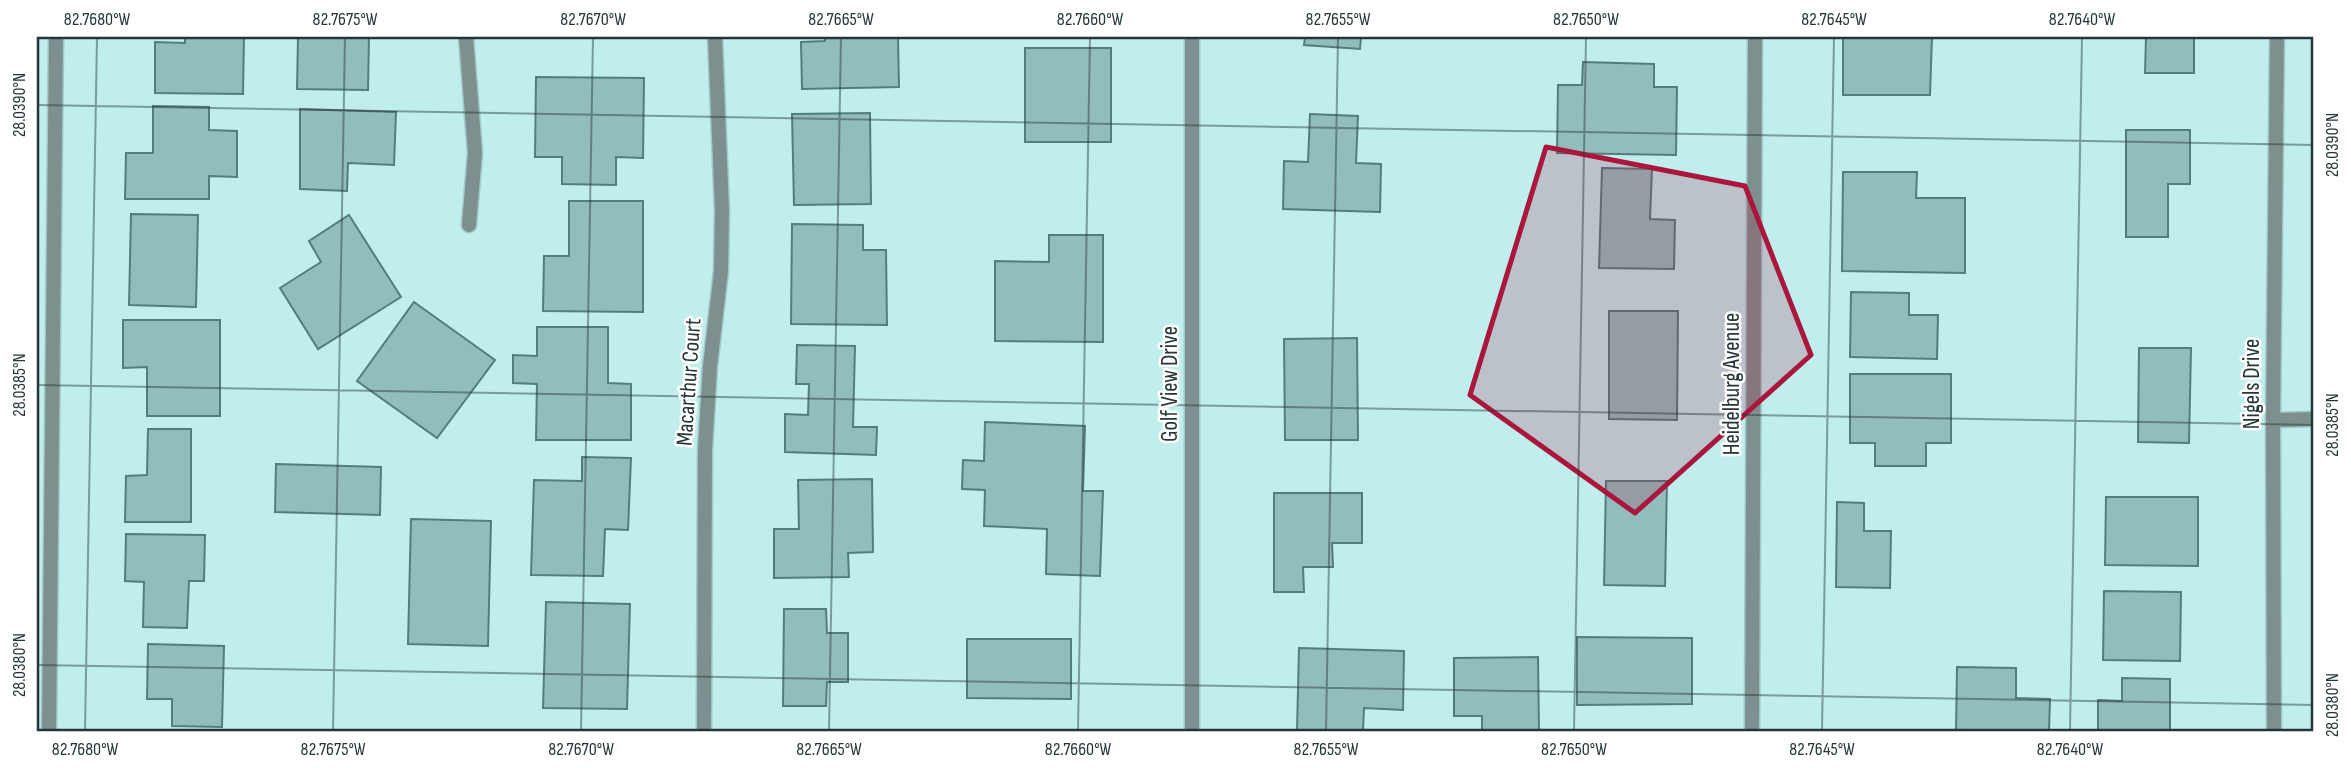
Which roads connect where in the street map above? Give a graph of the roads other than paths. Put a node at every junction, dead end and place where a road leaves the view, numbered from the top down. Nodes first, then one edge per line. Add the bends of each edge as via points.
1 (56, 37) edge
2 (466, 37) edge
3 (715, 37) edge
4 (1192, 37) edge
5 (1755, 37) edge
6 (2277, 37) edge
7 (469, 225) dead end
8 (37, 402) edge
9 (52, 403) junction
10 (2314, 419) edge
11 (2273, 420) junction
12 (49, 731) edge
13 (704, 731) edge
14 (1192, 731) edge
15 (1752, 731) edge
16 (2274, 731) edge

1 - 9 street
2 - 7 street via 475,153
3 - 13 street, Macarthur Court via 722,211 705,449
4 - 14 street, Golf View Drive
5 - 15 street, Heidelburg Avenue
6 - 11 street, Nigels Drive
8 - 9 street
9 - 12 street
10 - 11 street
11 - 16 street, Nigels Drive

